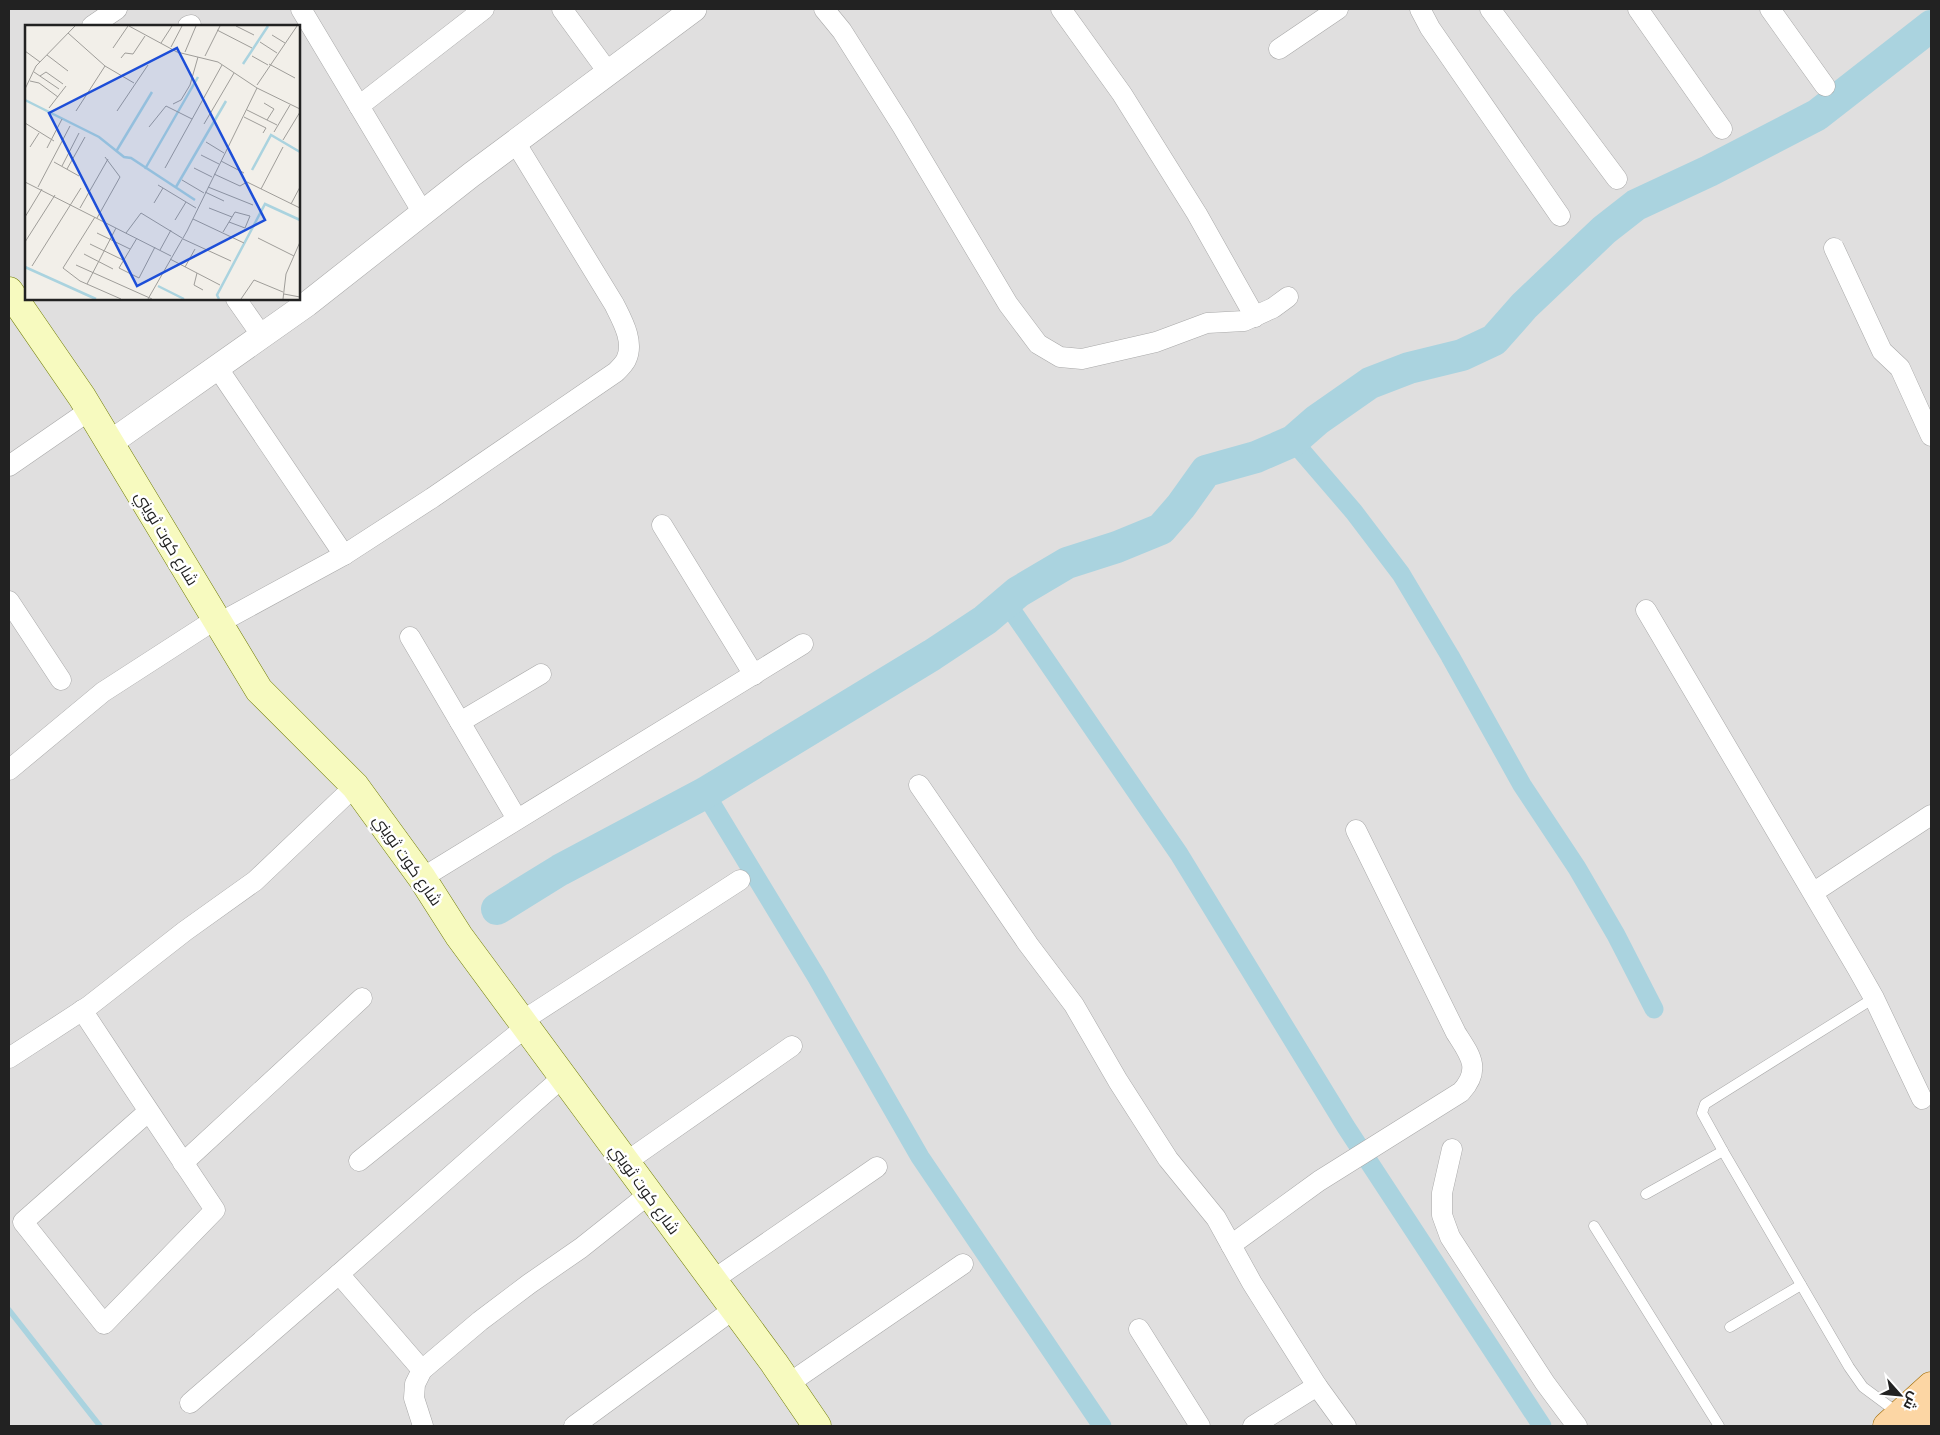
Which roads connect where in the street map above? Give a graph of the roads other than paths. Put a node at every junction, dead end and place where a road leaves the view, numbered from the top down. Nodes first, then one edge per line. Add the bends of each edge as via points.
1 (117, 9) edge
2 (301, 9) edge
3 (484, 9) edge
4 (562, 9) edge
5 (694, 9) edge
6 (824, 9) edge
7 (1061, 9) edge
8 (1338, 9) edge
9 (1420, 9) edge
10 (1490, 9) edge
11 (1638, 9) edge
12 (1770, 9) edge
13 (93, 25) edge
14 (1279, 49) dead end
15 (608, 72) junction
16 (1825, 86) dead end
17 (359, 106) junction
18 (1722, 129) dead end
19 (515, 142) junction
20 (1617, 179) dead end
21 (423, 213) junction
22 (1560, 216) dead end
23 (1834, 248) dead end
24 (9, 291) edge
25 (1288, 297) dead end
26 (237, 300) edge
27 (1255, 317) junction
28 (262, 336) junction
29 (217, 367) junction
30 (90, 410) junction
31 (1931, 436) edge
32 (110, 443) junction
33 (9, 466) edge
34 (662, 525) dead end
35 (344, 555) junction
36 (9, 601) edge
37 (1646, 610) dead end
38 (217, 621) junction
39 (410, 637) dead end
40 (803, 644) dead end
41 (541, 674) dead end
42 (754, 675) junction
43 (61, 680) dead end
44 (460, 722) junction
45 (9, 770) edge
46 (919, 785) dead end
47 (355, 786) junction
48 (1931, 815) edge
49 (517, 819) junction
50 (1356, 830) dead end
51 (422, 878) junction
52 (740, 880) dead end
53 (1814, 892) junction
54 (362, 998) dead end
55 (1874, 998) junction
56 (82, 1010) junction
57 (524, 1024) junction
58 (792, 1046) dead end
59 (9, 1058) edge
60 (562, 1077) junction
61 (1922, 1100) dead end
62 (149, 1111) junction
63 (1452, 1149) dead end
64 (1723, 1151) junction
65 (359, 1162) dead end
66 (626, 1162) junction
67 (183, 1163) junction
68 (877, 1167) dead end
69 (649, 1194) junction
70 (1646, 1194) dead end
71 (1594, 1226) dead end
72 (1231, 1245) junction
73 (963, 1264) dead end
74 (340, 1274) junction
75 (713, 1280) junction
76 (1801, 1285) junction
77 (734, 1309) junction
78 (1730, 1327) dead end
79 (1139, 1328) dead end
80 (422, 1370) junction
81 (788, 1384) junction
82 (1317, 1386) junction
83 (1931, 1386) edge
84 (190, 1403) dead end
85 (1931, 1416) edge
86 (1902, 1422) edge
87 (423, 1426) edge
88 (574, 1426) edge
89 (817, 1426) edge
90 (1200, 1426) edge
91 (1253, 1426) edge
92 (1346, 1426) edge
93 (1577, 1426) edge
94 (1719, 1426) edge

1 - 13 street
2 - 17 street
3 - 17 street
4 - 15 street
5 - 15 street
6 - 27 street via 842,31 902,126 1008,304 1038,344 1060,358 1082,359 1156,342 1206,323 1244,321
7 - 27 street via 1122,94 1197,214
8 - 14 street
9 - 22 street
10 - 20 street
11 - 18 street
12 - 16 street
15 - 19 street
17 - 21 street
19 - 21 street
19 - 35 street via 614,304 625,326 629,344 626,360 616,372
21 - 28 street
23 - 31 street via 1882,351 1900,368
24 - 30 main road, شارع كوت ثويني
25 - 27 street
26 - 28 street
28 - 29 street
29 - 32 street
29 - 35 street
30 - 32 main road, شارع كوت ثويني
30 - 33 street
32 - 38 main road, شارع كوت ثويني
34 - 42 street
35 - 38 street
36 - 43 street
37 - 53 street
38 - 45 street via 103,692
38 - 47 main road, شارع كوت ثويني via 259,690
39 - 44 street
40 - 42 street
41 - 44 street
42 - 49 street
44 - 49 street
46 - 72 street via 1074,1005 1168,1159 1216,1218
47 - 51 main road, شارع كوت ثويني
47 - 56 street via 255,881
48 - 53 street
49 - 51 street
50 - 72 street via 1470,1056 1471,1082 1462,1092 1320,1181
51 - 57 main road, شارع كوت ثويني via 459,936
52 - 57 street
53 - 55 street
54 - 67 street
55 - 61 street
55 - 64 lane via 1705,1104 1702,1113
56 - 59 street
56 - 62 street
57 - 60 main road, شارع كوت ثويني
57 - 65 street
58 - 66 street
60 - 66 main road, شارع كوت ثويني
60 - 74 street
62 - 67 street
62 - 67 street via 22,1222 104,1324 215,1210
63 - 93 street via 1442,1193 1442,1215 1450,1237 1545,1383
64 - 70 lane
64 - 76 lane
66 - 69 main road, شارع كوت ثويني
68 - 75 street
69 - 75 main road, شارع كوت ثويني
69 - 80 street via 480,1321
71 - 94 lane
72 - 82 street
73 - 81 street
74 - 80 street
74 - 84 street
75 - 77 main road, شارع كوت ثويني
76 - 78 lane
76 - 86 lane via 1863,1387
77 - 81 main road, شارع كوت ثويني
77 - 88 street
79 - 90 street
80 - 87 street via 414,1398
81 - 89 main road, شارع كوت ثويني
82 - 91 street
82 - 92 street
83 - 86 main road
85 - 86 main road

